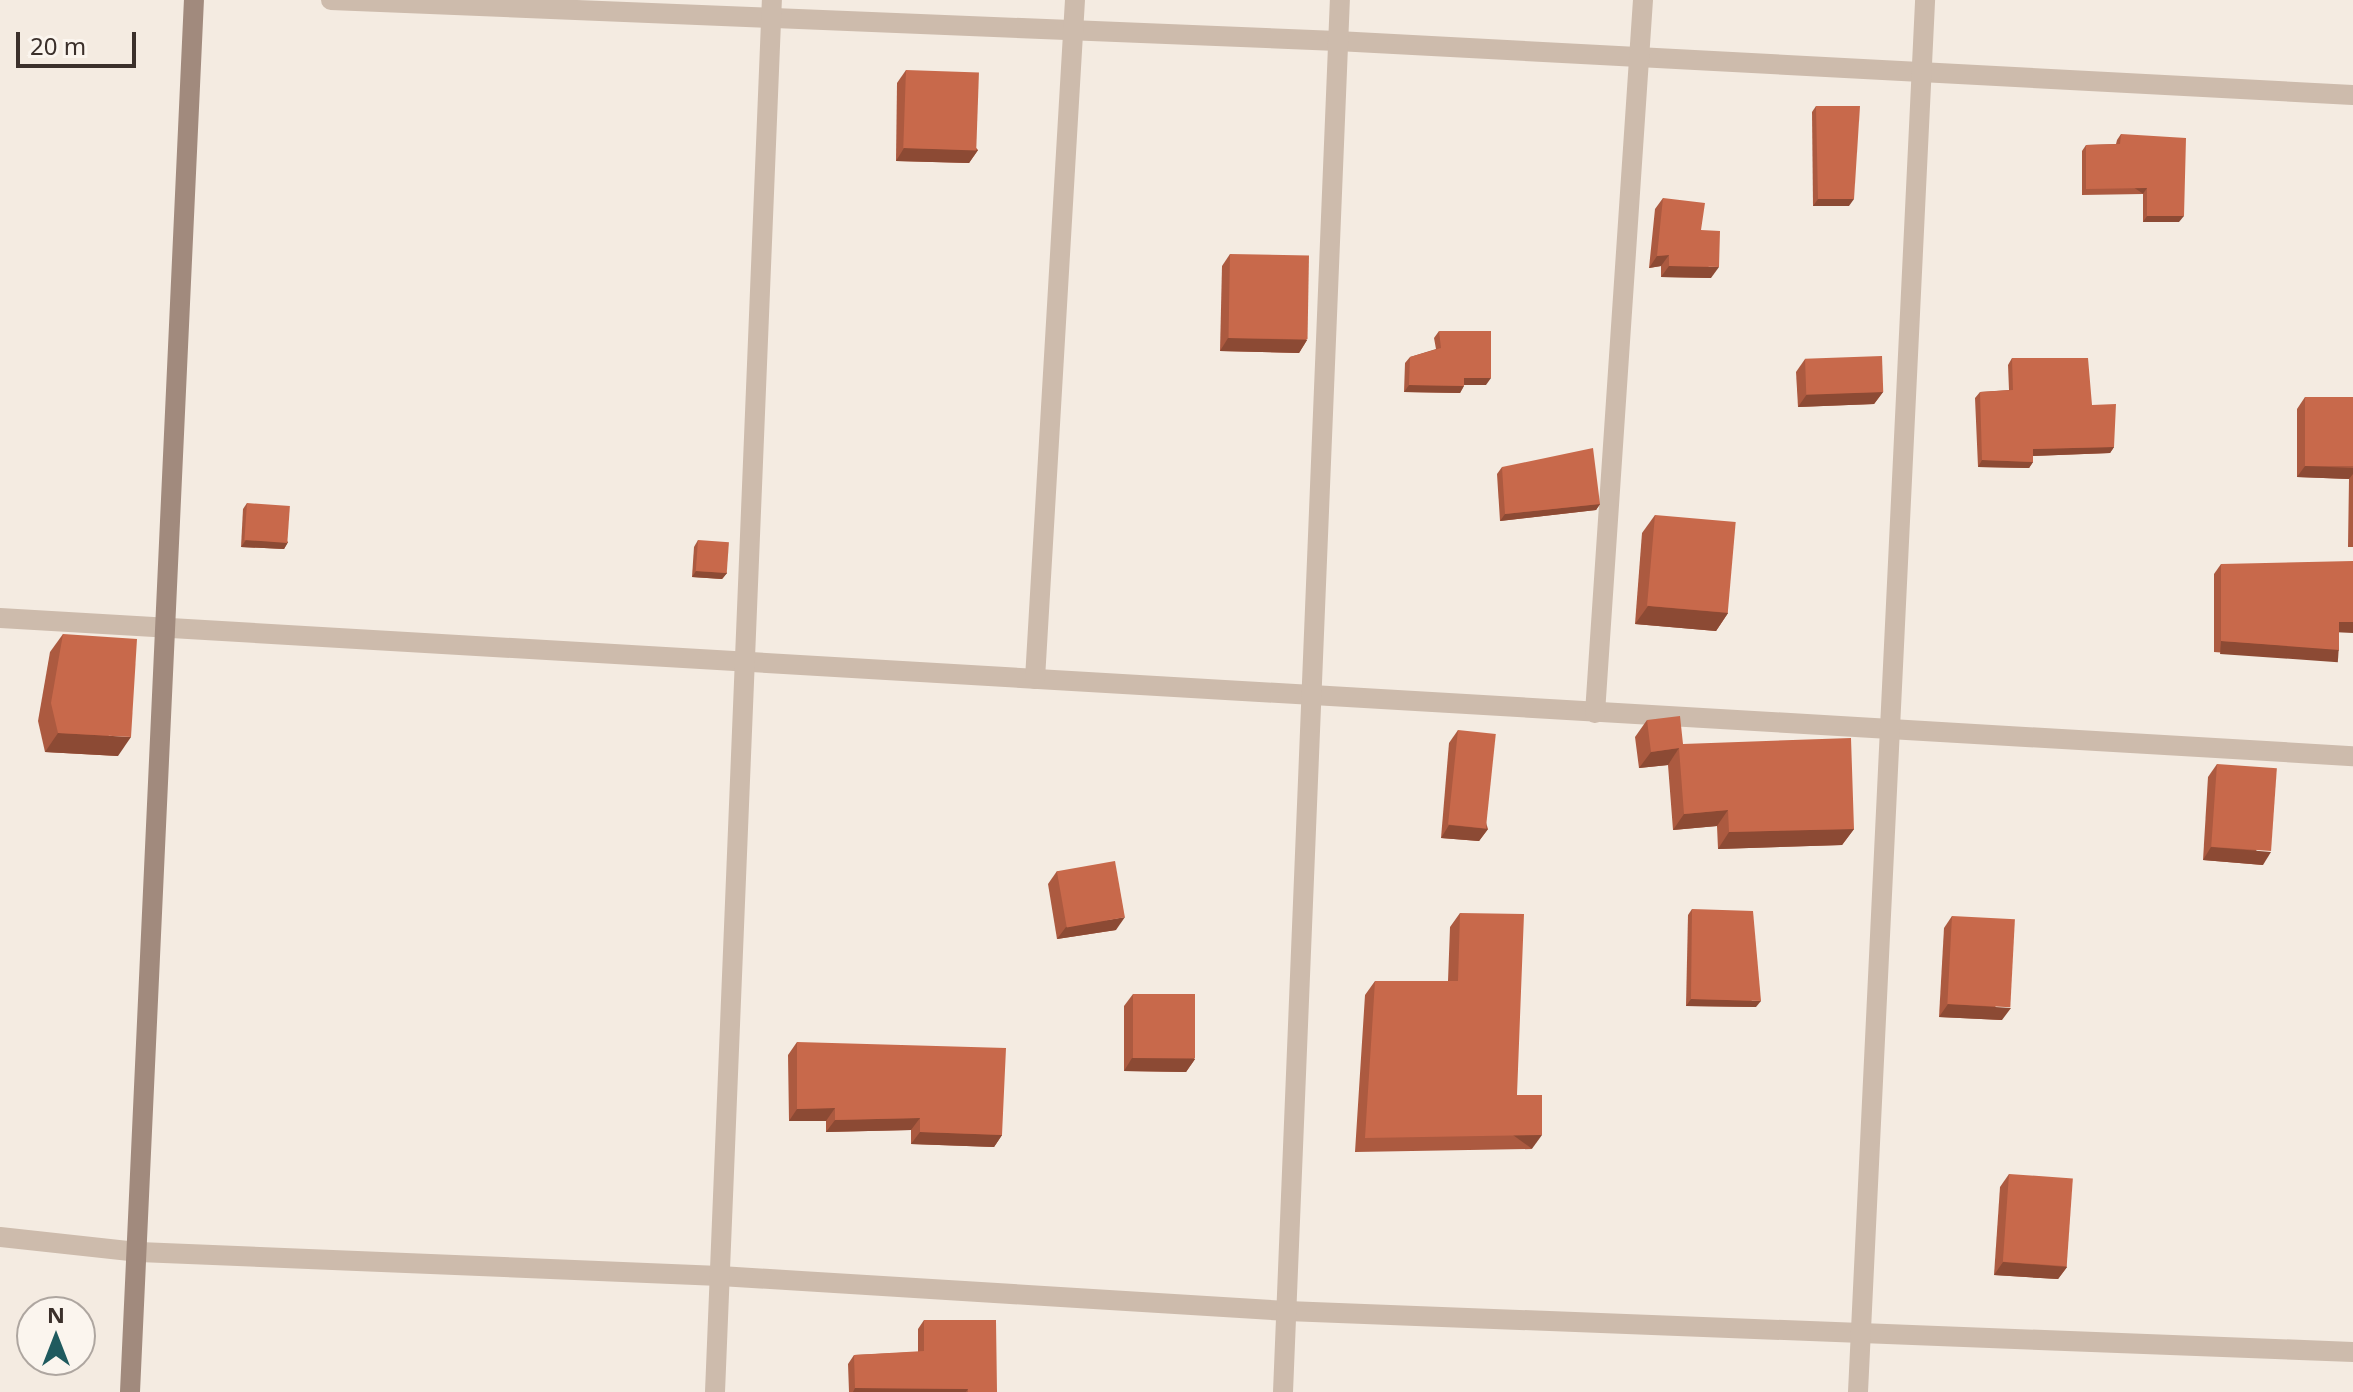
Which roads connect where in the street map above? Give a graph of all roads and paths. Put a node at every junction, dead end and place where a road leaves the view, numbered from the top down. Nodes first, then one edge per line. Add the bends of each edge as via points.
1 (194, 0) edge
2 (331, 0) edge
3 (772, 0) edge
4 (1075, 0) edge
5 (1340, 0) edge
6 (1643, 0) edge
7 (1925, 0) edge
8 (502, 4) edge
9 (770, 24) junction
10 (1073, 33) junction
11 (1337, 41) junction
12 (1639, 59) junction
13 (1921, 72) junction
14 (2353, 95) edge
15 (0, 618) edge
16 (167, 629) junction
17 (746, 662) junction
18 (1035, 679) junction
19 (1309, 696) junction
20 (1595, 713) junction
21 (1891, 731) junction
22 (2353, 756) edge
23 (0, 1237) edge
24 (139, 1252) junction
25 (720, 1276) junction
26 (1287, 1311) junction
27 (1861, 1338) junction
28 (2353, 1352) edge
29 (130, 1392) edge
30 (715, 1392) edge
31 (1283, 1392) edge
32 (1858, 1392) edge

1 - 16 street
2 - 8 street
3 - 9 street
4 - 10 street
5 - 11 street
6 - 12 street
7 - 13 street
8 - 9 street
9 - 10 street
9 - 17 street
10 - 11 street
10 - 18 street
11 - 12 street
11 - 19 street
12 - 13 street
12 - 20 street
13 - 14 street
13 - 21 street
15 - 16 street
16 - 17 street
16 - 24 street
17 - 18 street
17 - 25 street
18 - 19 street
19 - 20 street
19 - 26 street
20 - 21 street
21 - 22 street
21 - 27 street
23 - 24 street
24 - 25 street
24 - 29 street
25 - 26 street
25 - 30 street
26 - 27 street
26 - 31 street
27 - 28 street
27 - 32 street

